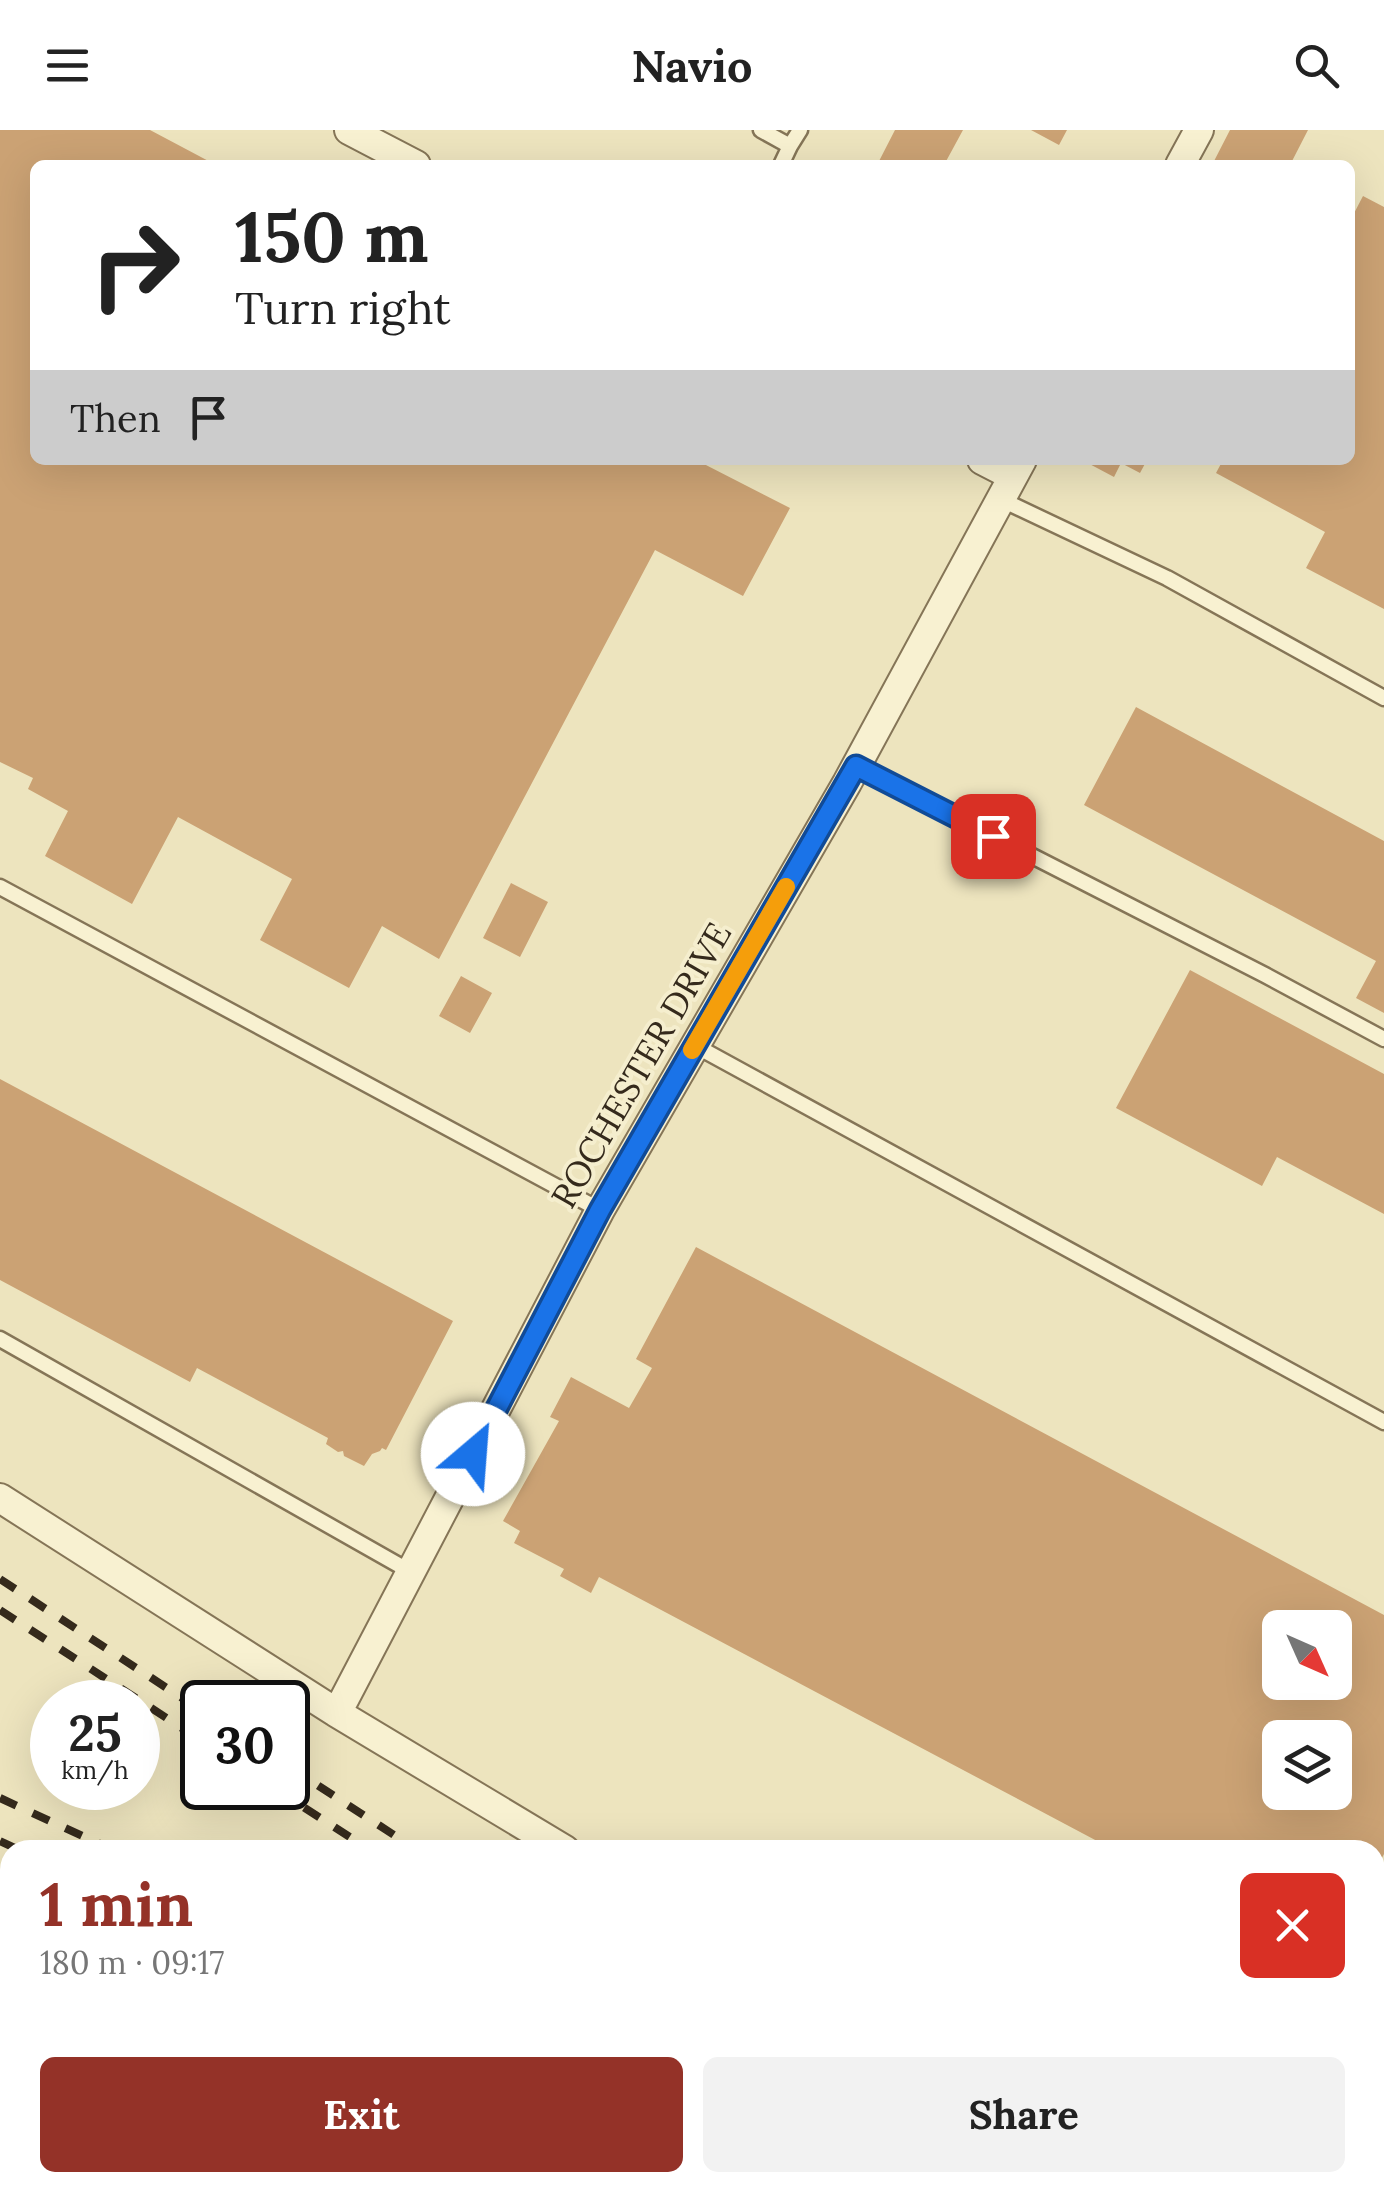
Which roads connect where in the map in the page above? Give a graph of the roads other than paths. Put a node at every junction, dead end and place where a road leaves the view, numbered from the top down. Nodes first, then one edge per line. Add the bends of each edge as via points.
1 (349, 130) edge
2 (761, 130) edge
3 (800, 130) edge
4 (1199, 130) edge
5 (790, 146) junction
6 (406, 160) edge
7 (783, 160) edge
8 (1183, 160) edge
9 (990, 465) edge
10 (1012, 478) edge
11 (1384, 698) edge
12 (856, 766) junction
13 (0, 887) edge
14 (1384, 1039) edge
15 (694, 1045) junction
16 (600, 1210) junction
17 (0, 1339) edge
18 (1384, 1422) edge
19 (0, 1498) edge
20 (412, 1573) junction
21 (337, 1712) junction
22 (548, 1840) edge

1 - 6 street
2 - 5 lane
3 - 5 lane
4 - 8 street
5 - 7 lane
9 - 10 street
10 - 11 lane via 1166,578
10 - 12 street, ROCHESTER DRIVE
12 - 14 lane
12 - 15 street, ROCHESTER DRIVE
13 - 16 lane
15 - 16 street, ROCHESTER DRIVE
15 - 18 lane
16 - 20 street, ROCHESTER DRIVE
17 - 20 lane
19 - 21 street
20 - 21 street, ROCHESTER DRIVE
21 - 22 street

